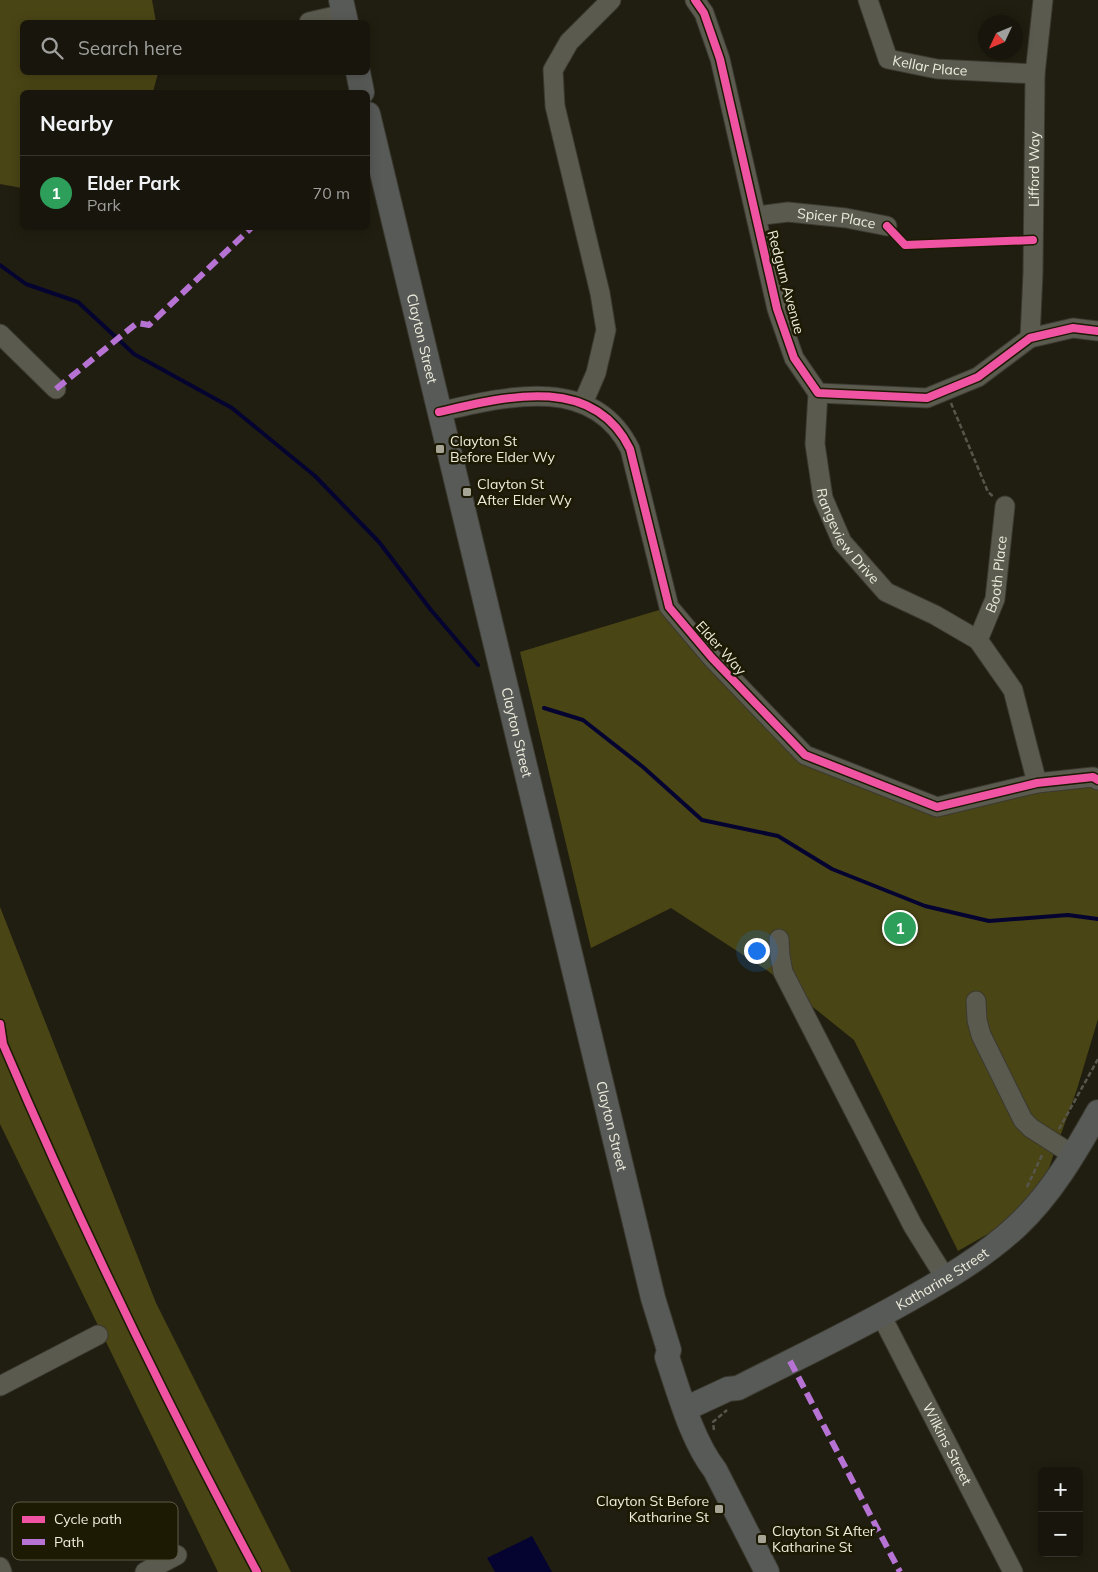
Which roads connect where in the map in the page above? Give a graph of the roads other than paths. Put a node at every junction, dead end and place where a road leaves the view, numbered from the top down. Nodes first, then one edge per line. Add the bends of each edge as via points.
1 (611, 0) edge
2 (695, 0) edge
3 (868, 0) edge
4 (1044, 0) edge
5 (343, 12) edge
6 (316, 20) edge
7 (1035, 74) junction
8 (359, 75) edge
9 (362, 90) edge
10 (370, 122) edge
11 (756, 216) junction
12 (886, 226) dead end
13 (1098, 331) edge
14 (1030, 338) junction
15 (2, 339) edge
16 (56, 389) dead end
17 (818, 393) junction
18 (584, 403) junction
19 (439, 412) junction
20 (1005, 506) road end
21 (978, 640) junction
22 (1098, 780) edge
23 (1037, 783) junction
24 (779, 939) dead end
25 (976, 1001) dead end
26 (1098, 1112) edge
27 (1073, 1155) junction
28 (946, 1279) junction
29 (881, 1315) junction
30 (98, 1335) dead end
31 (0, 1386) edge
32 (691, 1411) junction
33 (168, 1560) edge
34 (0, 1567) edge
35 (2, 1572) edge
36 (145, 1572) edge
37 (767, 1572) edge
38 (1013, 1572) edge

1 - 18 street via 569,42 553,70 555,106 606,330 596,374
2 - 11 street, Redgum Avenue via 704,14 720,59
3 - 7 street, Kellar Place via 888,59 937,69
4 - 7 street, Lifford Way
5 - 6 street
7 - 14 street, Lifford Way
8 - 9 main road
10 - 19 main road, Clayton Street
11 - 12 street, Spicer Place via 788,212
11 - 17 street, Redgum Avenue via 777,309 788,342 794,358
13 - 14 street via 1073,328
14 - 17 street via 978,378 927,398
15 - 16 street
17 - 21 street, Rangeview Drive via 815,444 823,498 842,542 886,592
18 - 19 street, Elder Way via 516,396
18 - 23 street, Elder Way via 615,425 630,449 669,607 712,658 805,755 937,807
19 - 32 main road, Clayton Street via 653,1298 669,1350 667,1357
20 - 21 street, Booth Place via 995,599
21 - 23 street, Rangeview Drive via 1013,690
22 - 23 street, Elder Way via 1093,777
24 - 28 street via 783,972 913,1226
25 - 27 street via 981,1035 1023,1120
26 - 27 main road, Katharine Street
27 - 28 main road, Katharine Street via 1047,1194 1017,1226
28 - 29 main road, Katharine Street
29 - 32 main road, Katharine Street via 734,1398 728,1389
29 - 38 street, Wilkins Street
30 - 31 street
32 - 37 main road, Clayton Street via 707,1460
33 - 36 street
34 - 35 street

